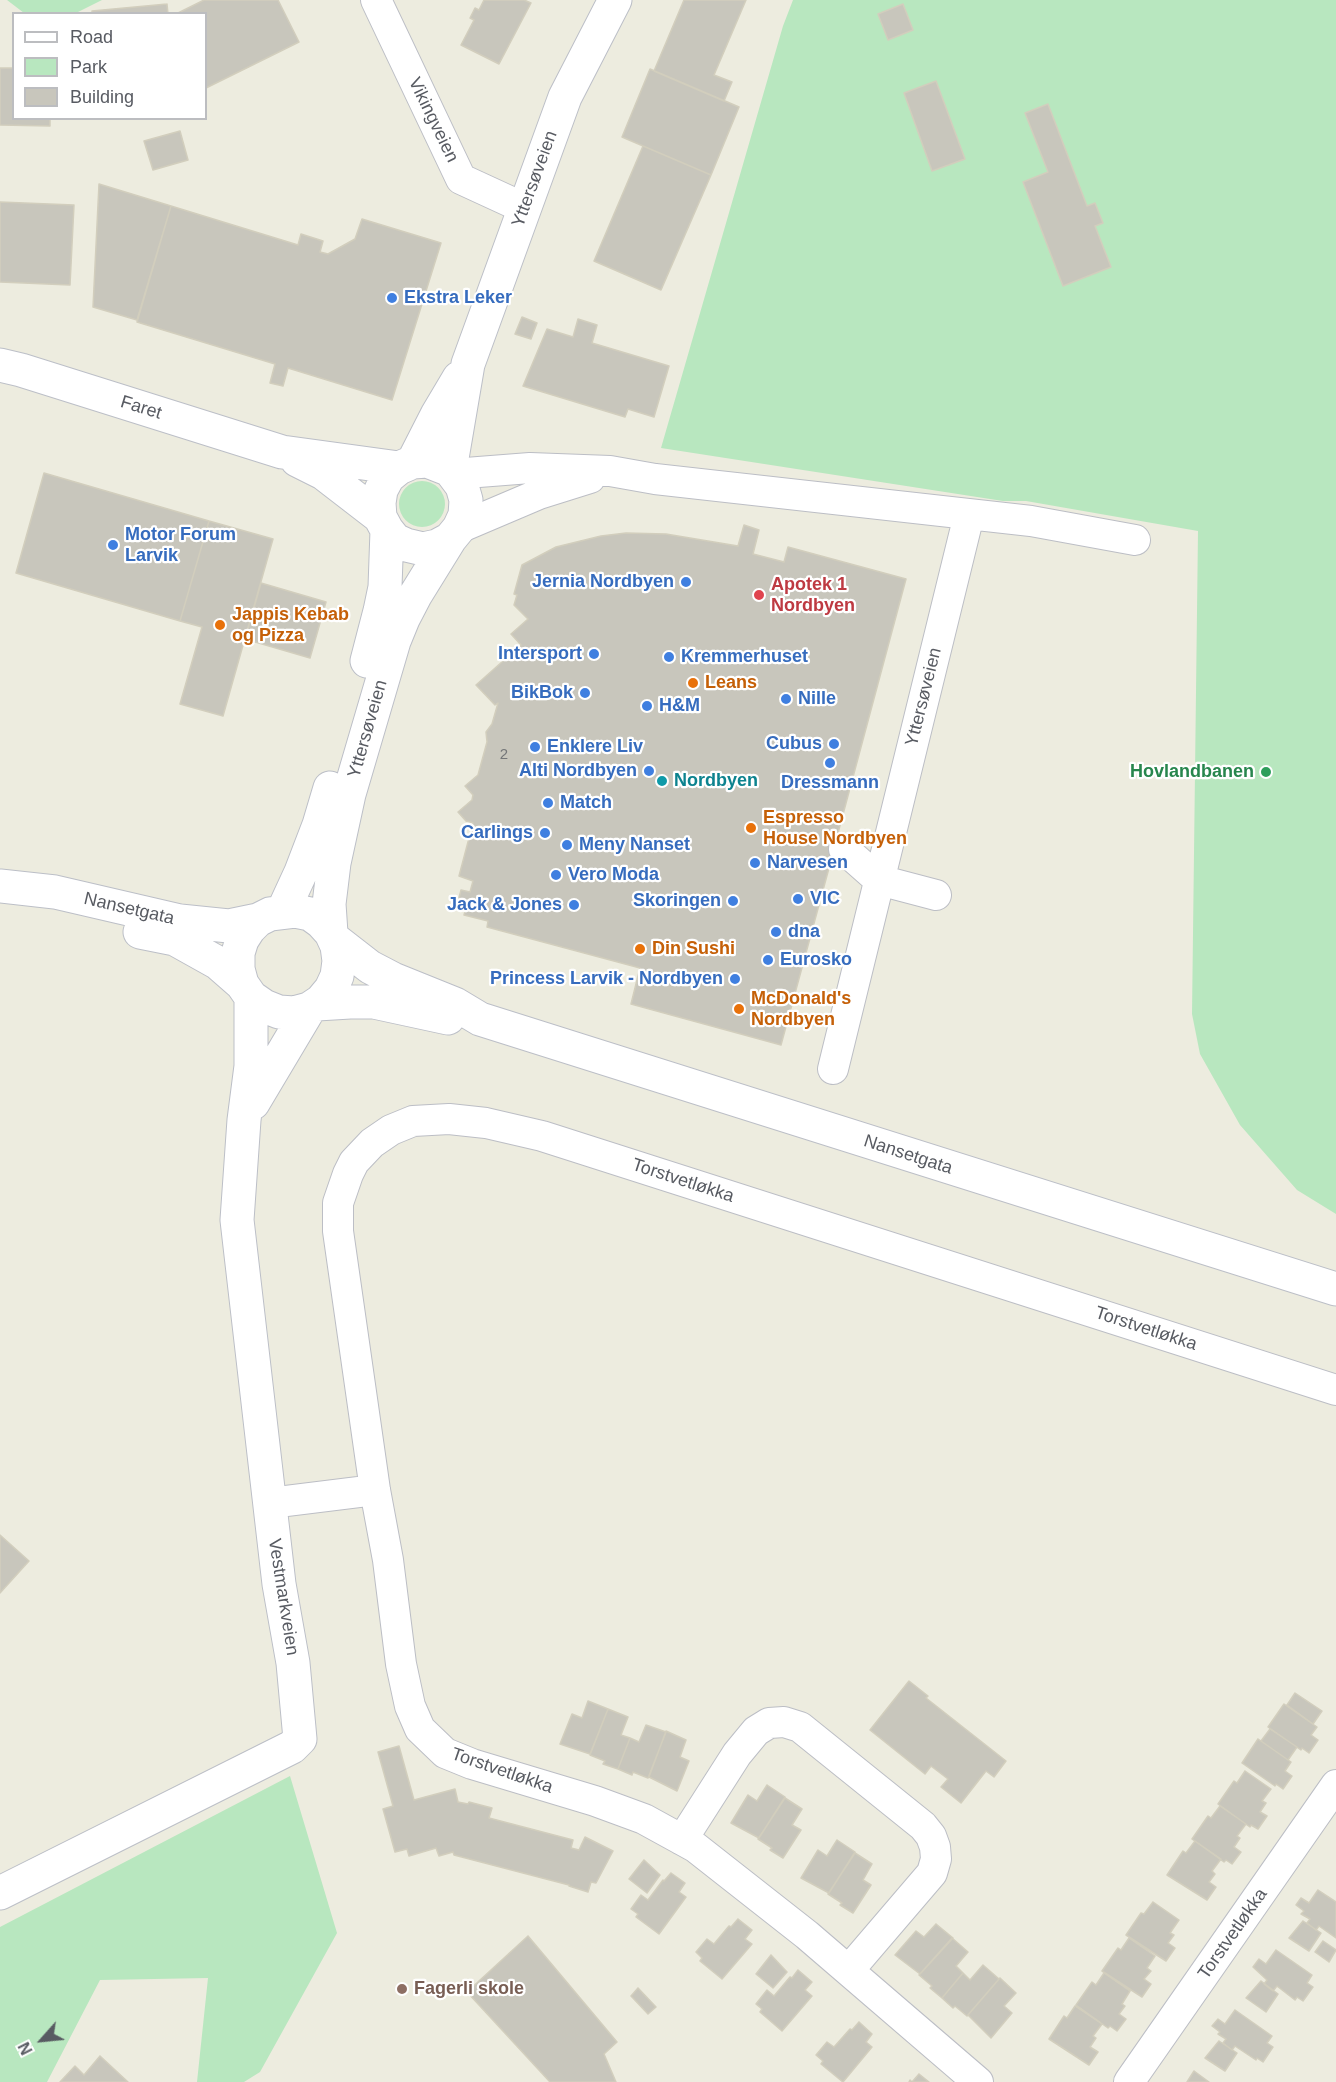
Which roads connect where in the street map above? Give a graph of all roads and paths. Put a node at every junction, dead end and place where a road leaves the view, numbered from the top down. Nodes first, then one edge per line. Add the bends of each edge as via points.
1 (376, 0) edge
2 (615, 0) edge
3 (524, 208) junction
4 (468, 364) junction
5 (0, 365) edge
6 (282, 452) junction
7 (406, 465) junction
8 (610, 471) junction
9 (452, 472) junction
10 (969, 515) junction
11 (383, 523) junction
12 (455, 533) junction
13 (1135, 540) dead end
14 (844, 849) dead end
15 (879, 880) junction
16 (0, 886) edge
17 (936, 895) dead end
18 (0, 904) edge
19 (271, 916) junction
20 (332, 936) junction
21 (247, 990) junction
22 (313, 1007) junction
23 (480, 1019) junction
24 (833, 1069) dead end
25 (244, 1120) junction
26 (1336, 1289) edge
27 (1336, 1390) edge
28 (375, 1490) junction
29 (270, 1503) junction
30 (1336, 1785) edge
31 (682, 1840) junction
32 (0, 1893) edge
33 (849, 1970) junction
34 (978, 2082) edge
35 (1129, 2082) edge

1 - 3 street, Vikingveien via 461,178
2 - 3 main road, Yttersøveien via 565,97
3 - 4 main road, Yttersøveien
4 - 7 main road, Yttersøveien
4 - 9 main road, Yttersøveien
5 - 6 main road, Faret
6 - 7 main road, Faret
6 - 11 main road, Faret via 323,473
7 - 9 main road via 427,461
7 - 11 main road via 388,477 381,490
8 - 9 street via 530,468
8 - 10 street
8 - 12 street via 539,494
9 - 12 main road via 466,500 465,514
10 - 13 street via 1031,521
10 - 15 street, Yttersøveien
11 - 12 main road via 396,540 423,549 437,546
11 - 19 main road, Yttersøveien via 384,587 375,632 320,825 302,872
12 - 20 main road, Yttersøveien via 416,594 394,641 349,794 334,863 329,904
14 - 15 street
15 - 17 street
15 - 24 street, Yttersøveien
16 - 19 main road, Nansetgata via 55,892 180,921 229,926
18 - 21 main road, Nansetgata via 175,939 218,963
19 - 20 main road via 295,911 310,914
19 - 21 main road via 249,929 242,940 238,969
20 - 22 main road via 338,946 337,976 332,989
20 - 23 main road, Nansetgata via 378,971
21 - 22 main road via 264,1006 279,1012 294,1013
21 - 25 main road, Vestmarkveien via 251,1066
22 - 23 main road, Nansetgata via 374,1002 450,1018
22 - 25 main road, Vestmarkveien
23 - 26 main road, Nansetgata
25 - 29 main road, Vestmarkveien via 237,1220
27 - 28 street, Torstvetløkka via 542,1136 486,1123 439,1118 412,1121 372,1143 354,1162 338,1203 338,1231
28 - 29 street
28 - 31 street, Torstvetløkka via 401,1664 410,1706 420,1729 446,1753 644,1819
29 - 32 main road, Vestmarkveien via 300,1739 292,1747
30 - 35 street, Torstvetløkka
31 - 33 street, Torstvetløkka
31 - 33 street via 756,1731 769,1723 800,1726 923,1826 935,1847 932,1873
33 - 34 street, Torstvetløkka

